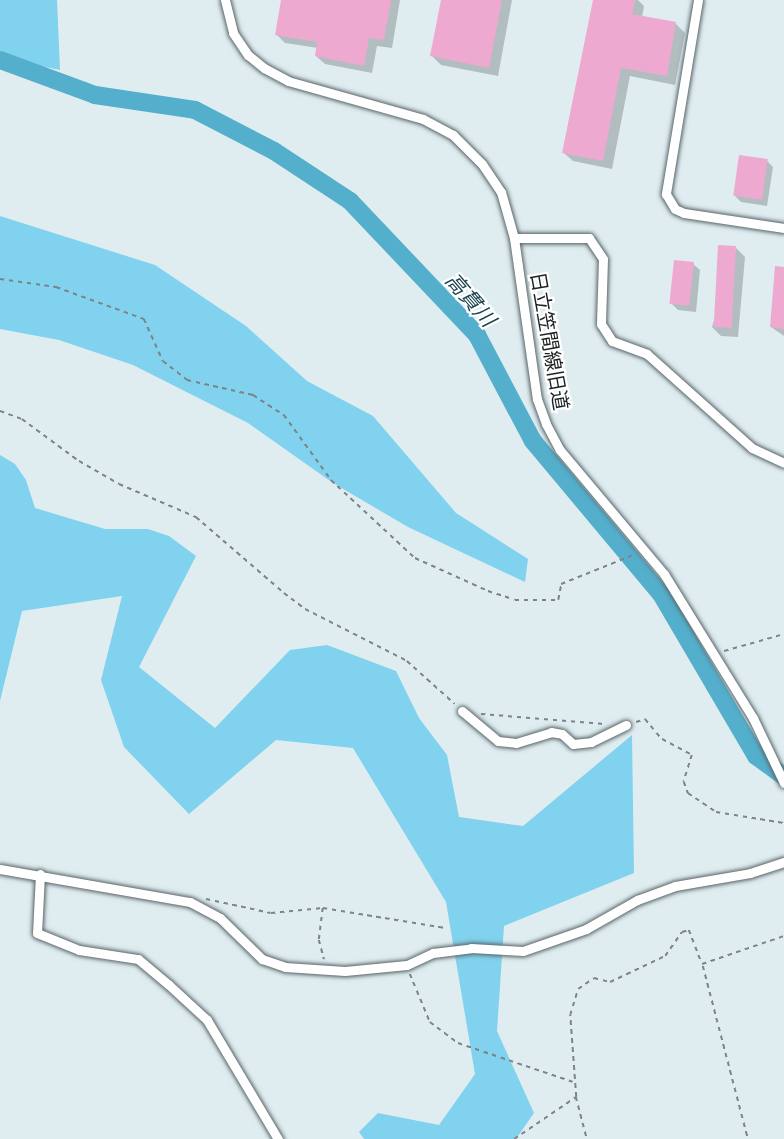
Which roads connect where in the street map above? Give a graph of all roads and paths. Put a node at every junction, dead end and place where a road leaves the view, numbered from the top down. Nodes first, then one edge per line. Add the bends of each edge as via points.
1 (225, 0) edge
2 (698, 0) edge
3 (784, 228) edge
4 (514, 238) junction
5 (0, 279) edge
6 (0, 411) edge
7 (784, 463) edge
8 (634, 554) dead end
9 (784, 634) edge
10 (714, 653) junction
11 (462, 711) junction
12 (608, 724) dead end
13 (626, 725) joint
14 (784, 783) edge
15 (784, 823) edge
16 (784, 862) edge
17 (0, 869) edge
18 (40, 874) junction
19 (190, 902) junction
20 (323, 908) junction
21 (445, 928) dead end
22 (784, 936) edge
23 (702, 964) junction
24 (407, 965) junction
25 (326, 969) junction
26 (574, 1082) junction
27 (576, 1097) junction
28 (278, 1139) edge
29 (514, 1139) edge
30 (587, 1139) edge
31 (748, 1139) edge

1 - 4 street, 日立笠間線旧道 via 233,33 248,55 264,68 288,81 423,119 453,135 482,164 501,192
2 - 3 street via 666,194 675,209 684,213
4 - 7 street via 589,238 603,259 601,324 612,341 647,354 752,448
4 - 10 street, 日立笠間線旧道 via 537,399 546,424 560,450 664,574
5 - 8 path via 56,287 144,319 163,361 187,380 253,395 284,415 332,480 415,558 488,591 534,602 558,600 561,584
6 - 11 path via 21,419 118,484 196,518 305,609 407,660
9 - 10 path
10 - 14 street, 日立笠間線旧道
11 - 12 path
11 - 13 street via 498,741 516,743 551,732 562,734 573,744 591,742
13 - 15 path via 645,719 662,739 692,755 684,782 688,793 716,812
16 - 24 street via 650,894 586,929 523,951 471,948 442,952
17 - 18 street
18 - 19 street
18 - 28 street via 37,933 79,950 138,959 170,985 207,1020
19 - 20 path via 213,898 271,913
19 - 25 street via 220,918 262,959 285,967
20 - 21 path
20 - 25 path via 319,940
22 - 23 path
23 - 26 path via 689,930 682,932 665,956 610,982 594,978 578,989 570,1016
23 - 31 path
24 - 25 street
24 - 26 path via 430,1022 458,1043
26 - 27 path
27 - 29 path
27 - 30 path

